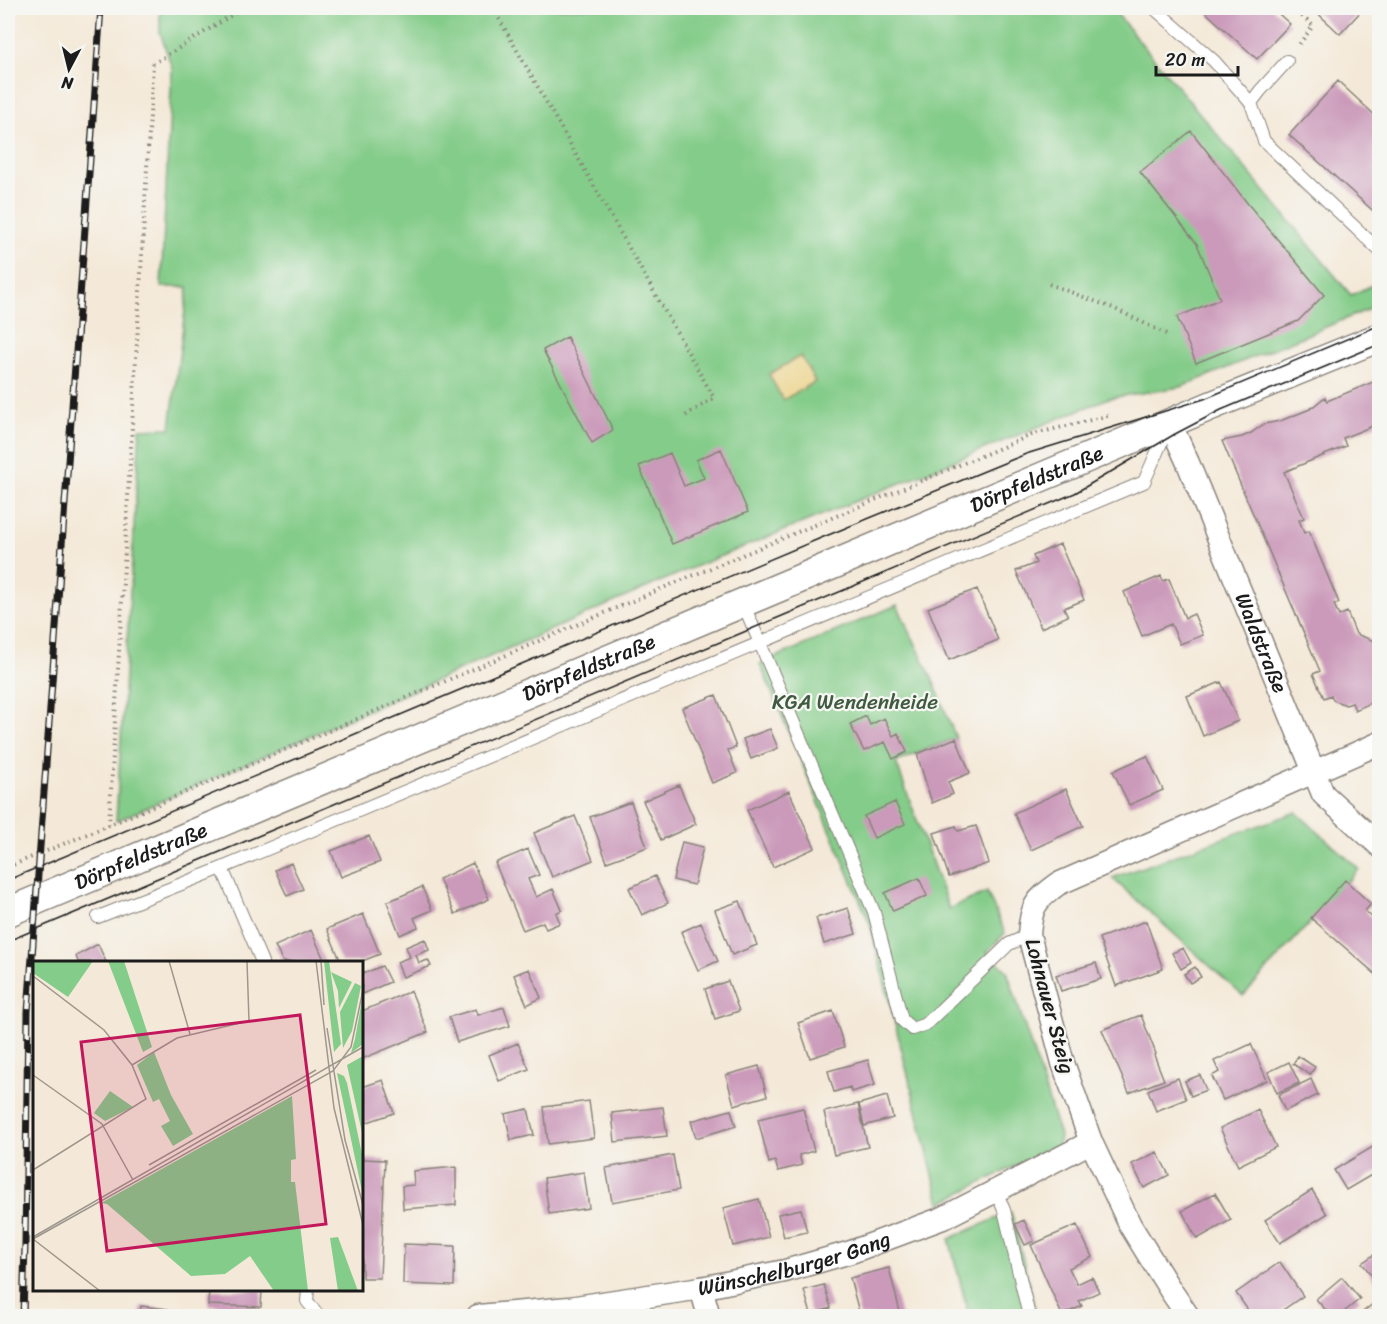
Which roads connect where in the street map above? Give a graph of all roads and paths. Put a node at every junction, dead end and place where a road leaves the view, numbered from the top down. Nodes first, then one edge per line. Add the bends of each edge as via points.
1 (243, 8) edge
2 (493, 8) edge
3 (1154, 8) edge
4 (1293, 8) edge
5 (1287, 61) joint
6 (1251, 103) junction
7 (1380, 251) edge
8 (1049, 284) dead end
9 (1168, 334) dead end
10 (1380, 337) edge
11 (1119, 413) dead end
12 (685, 416) dead end
13 (1170, 423) junction
14 (743, 603) junction
15 (760, 642) junction
16 (1380, 743) edge
17 (1313, 773) junction
18 (109, 825) junction
19 (1380, 846) edge
20 (8, 867) edge
21 (222, 868) junction
22 (8, 912) edge
23 (98, 917) dead end
24 (1029, 935) junction
25 (261, 961) edge
26 (1091, 1142) junction
27 (996, 1191) junction
28 (701, 1288) junction
29 (308, 1291) edge
30 (319, 1317) edge
31 (478, 1317) edge
32 (709, 1317) edge
33 (1029, 1317) edge
34 (1188, 1317) edge

1 - 18 path via 153,64
2 - 12 path via 714,398
3 - 6 lane via 1214,61
4 - 5 path via 1313,26
5 - 6 lane
6 - 7 lane via 1264,141
8 - 9 path
10 - 13 street, Dörpfeldstraße
11 - 18 path via 1034,434
13 - 14 street, Dörpfeldstraße
13 - 15 lane, Dörpfeldstraße via 1144,482
13 - 17 street, Waldstraße
14 - 15 lane
14 - 22 street, Dörpfeldstraße
15 - 21 lane, Dörpfeldstraße
15 - 24 lane via 874,912 902,1020 912,1029 926,1024 1009,944
16 - 17 street, Lohnauer Steig
17 - 19 street, Waldstraße via 1323,794
17 - 24 street, Lohnauer Steig via 1058,884 1040,897 1030,916
18 - 20 path
21 - 23 lane, Dörpfeldstraße
21 - 25 lane
24 - 26 street, Lohnauer Steig via 1063,1063
26 - 27 street, Wünschelburger Gang
26 - 34 street, Lohnauer Steig via 1130,1225
27 - 28 street, Wünschelburger Gang via 943,1218 851,1252 785,1271
27 - 33 lane
28 - 31 street, Wünschelburger Gang
28 - 32 street
29 - 30 lane via 307,1301

